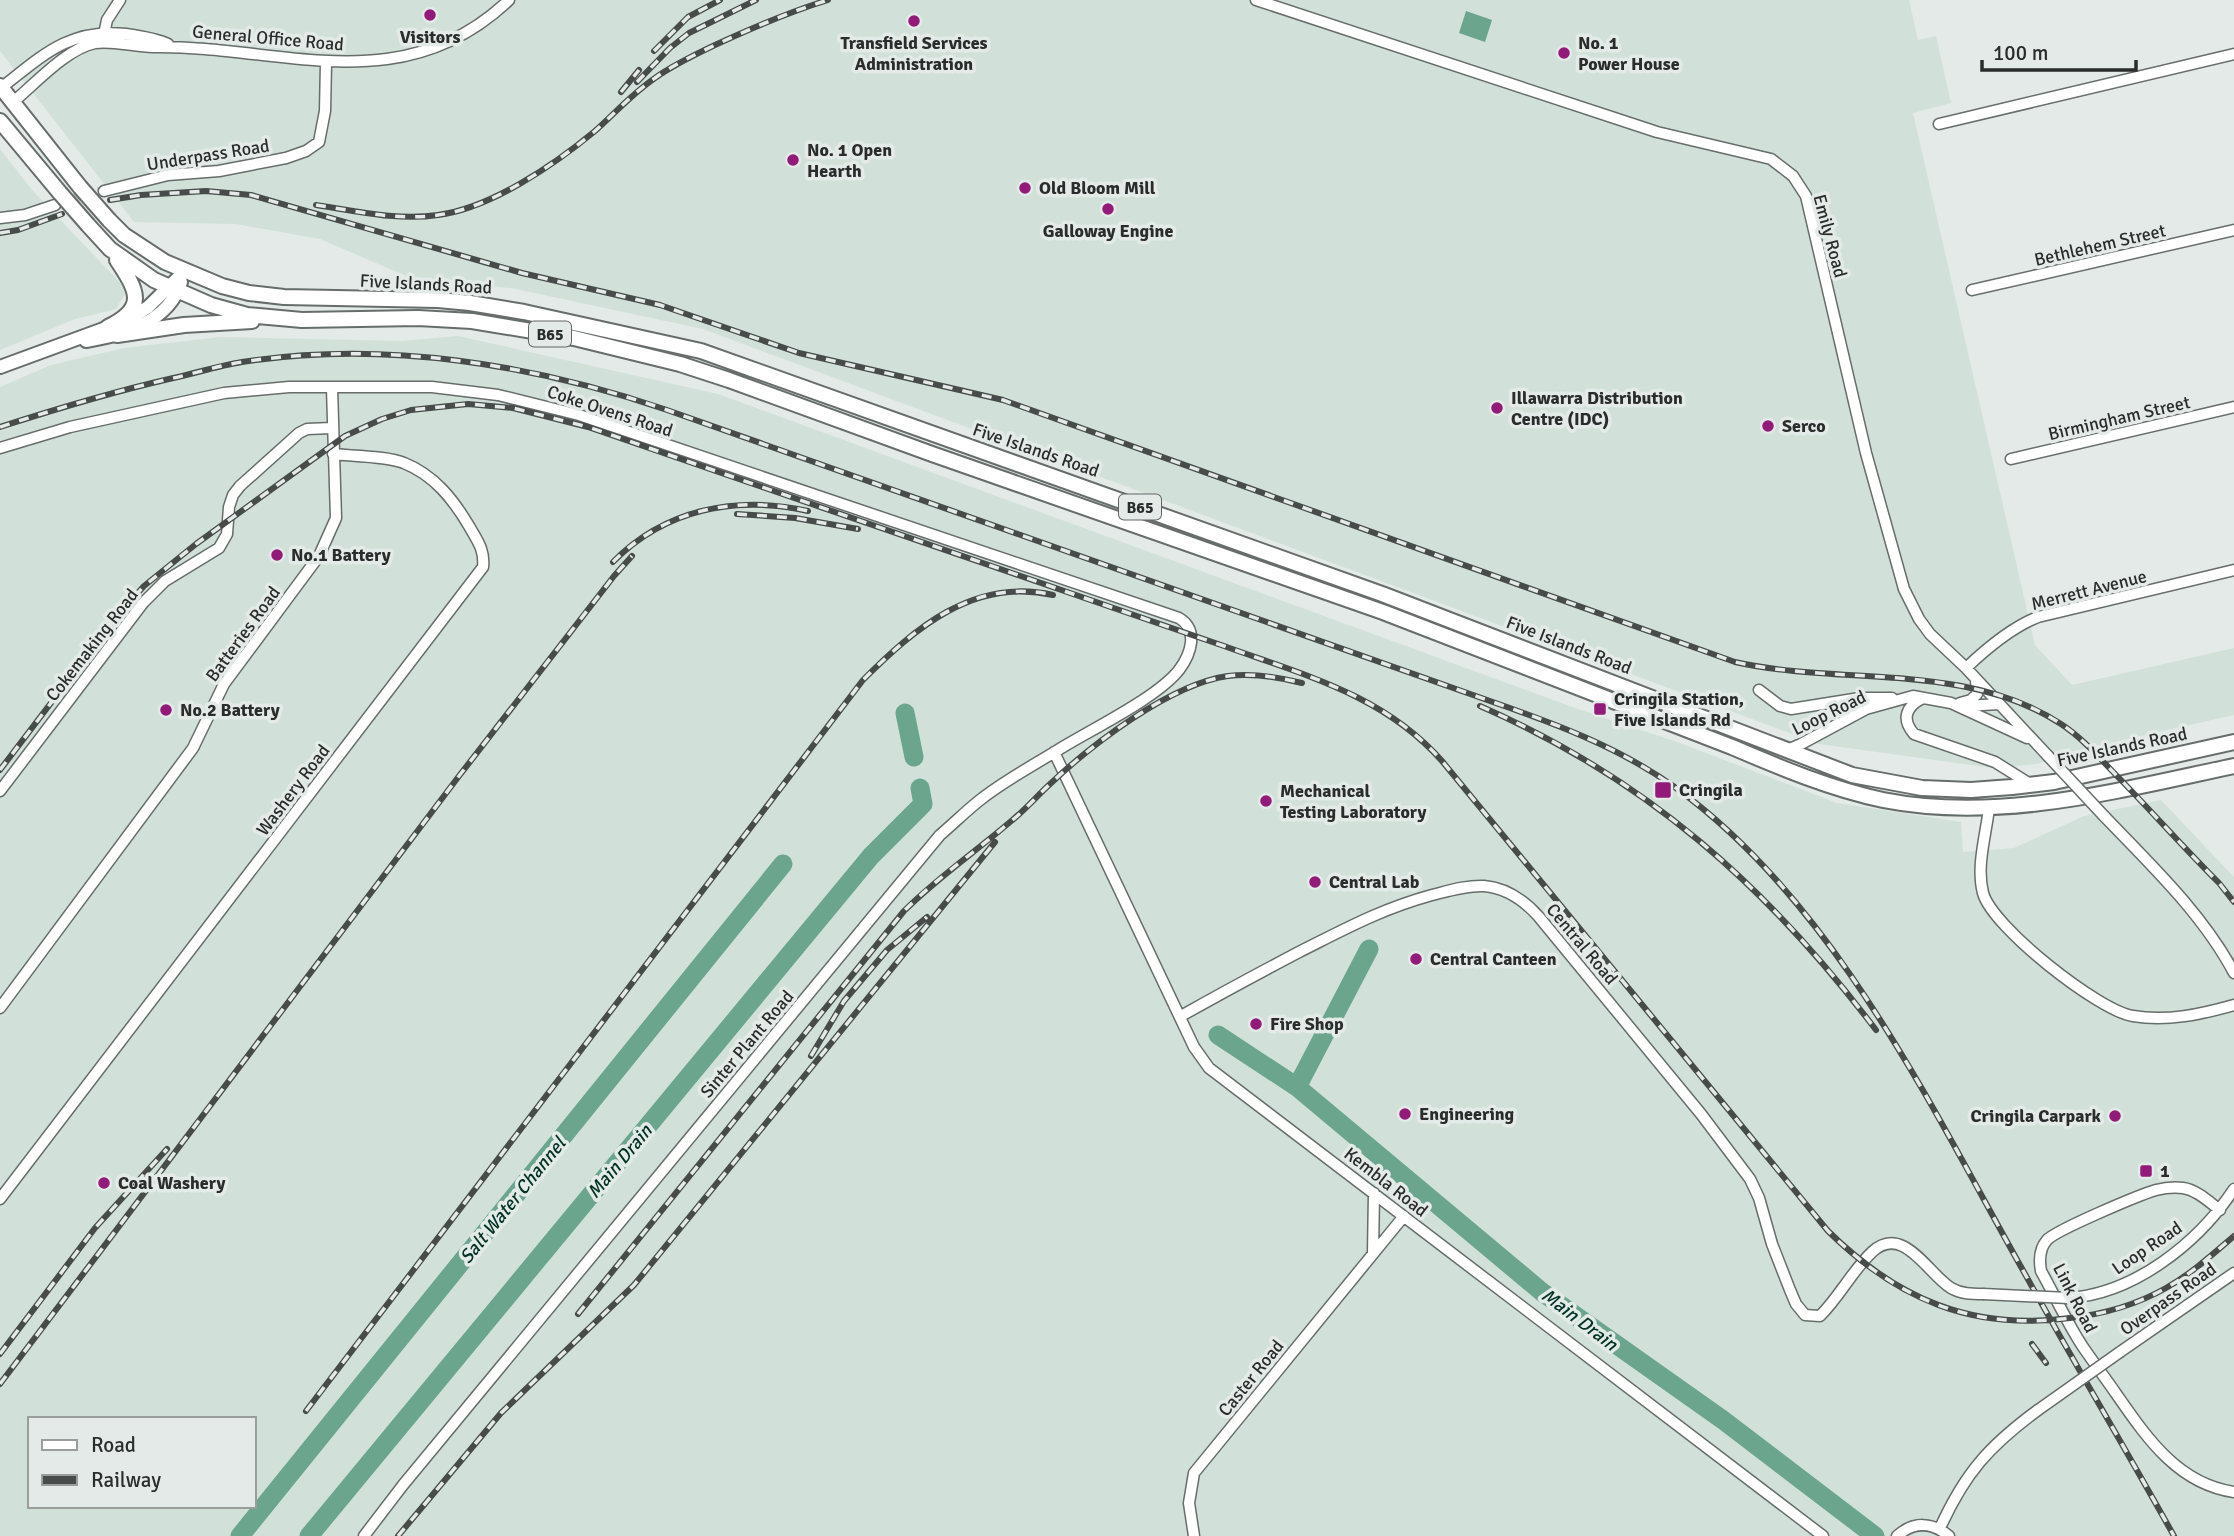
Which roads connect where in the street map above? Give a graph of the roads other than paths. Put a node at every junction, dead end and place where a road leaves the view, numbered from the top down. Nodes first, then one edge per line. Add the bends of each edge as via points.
1 (120, 0) edge
2 (509, 0) edge
3 (1256, 0) edge
4 (104, 38) junction
5 (2234, 54) edge
6 (326, 63) junction
7 (1, 87) edge
8 (13, 102) junction
9 (0, 121) edge
10 (1939, 124) dead end
11 (104, 191) tunnel mouth
12 (58, 199) junction
13 (0, 218) edge
14 (2234, 230) edge
15 (110, 249) junction
16 (185, 271) junction
17 (173, 290) junction
18 (1972, 290) dead end
19 (285, 320) junction
20 (113, 331) junction
21 (0, 368) edge
22 (332, 388) junction
23 (2234, 407) edge
24 (332, 428) junction
25 (0, 448) edge
26 (333, 454) junction
27 (2011, 459) dead end
28 (2234, 570) edge
29 (1188, 625) joint
30 (1966, 668) junction
31 (1976, 679) junction
32 (1759, 690) dead end
33 (1913, 696) junction
34 (1927, 697) junction
35 (1840, 701) junction
36 (1954, 703) junction
37 (1999, 704) junction
38 (1881, 706) junction
39 (2033, 741) junction
40 (2234, 742) edge
41 (1786, 750) junction
42 (1054, 752) junction
43 (2234, 766) edge
44 (2033, 785) junction
45 (0, 791) edge
46 (1989, 808) junction
47 (2234, 973) edge
48 (2234, 1005) edge
49 (0, 1008) edge
50 (1181, 1016) junction
51 (2234, 1189) edge
52 (1374, 1193) junction
53 (0, 1199) edge
54 (2220, 1210) junction
55 (1404, 1216) junction
56 (1373, 1254) junction
57 (2233, 1275) edge
58 (1815, 1317) joint
59 (2234, 1492) edge
60 (1940, 1528) junction
61 (364, 1536) edge
62 (1194, 1536) edge
63 (1823, 1536) edge
64 (1897, 1536) edge
65 (1949, 1536) edge

1 - 4 street via 107,20
2 - 6 street, General Office Road via 495,14 432,48 393,59
3 - 30 street, Emily Road via 1657,132 1771,159 1793,176 1806,196 1866,453 1904,589 1924,626
4 - 6 street, General Office Road via 155,39 175,46
4 - 7 street via 86,35 64,43
4 - 8 street via 70,55
5 - 10 street
6 - 11 street, Underpass Road via 319,142 306,151
7 - 8 main road, Five Islands Road / B65
8 - 16 main road, Five Islands Road / B65, bridge via 124,235
9 - 12 main road, Five Islands Road / B65
12 - 13 street via 26,215
12 - 15 main road, Five Islands Road / B65, bridge
14 - 18 street, Bethlehem Street
15 - 17 main road, Five Islands Road / B65
15 - 20 main road via 136,297 134,308
16 - 17 street
16 - 41 main road, Five Islands Road / B65 via 264,296 470,303 701,351 1382,594
17 - 19 main road, Five Islands Road / B65 via 236,312
17 - 20 street
19 - 20 main road
19 - 46 main road, Five Islands Road / B65 via 472,321 574,338 680,364 1373,608 1786,770 1883,800
20 - 21 street
22 - 24 street, Batteries Road
22 - 25 street, Coke Ovens Road via 224,393
22 - 29 street, Coke Ovens Road via 432,387 498,395 579,415 1179,618
23 - 27 street, Birmingham Street
24 - 26 street, Batteries Road
24 - 45 street, Cokemaking Road via 299,433 240,486 231,500 228,529 219,548 165,581 143,603
26 - 49 street, Batteries Road via 336,518 319,556 224,684 193,748
26 - 53 street, Washery Road via 402,462 434,481 454,500 480,545 483,567
28 - 30 street, Merrett Avenue via 2034,618
29 - 42 street, Sinter Plant Road via 1192,635 1189,651 1172,678
30 - 31 street, Emily Road
31 - 36 street via 1975,696
31 - 37 street, Emily Road
32 - 35 street via 1787,709
33 - 34 street, Loop Road
33 - 35 street
33 - 38 street, Loop Road
34 - 36 street, Loop Road
34 - 44 street via 1913,703 1907,712 1907,724 1914,734 1995,762
35 - 38 street
36 - 37 street
36 - 39 street, Loop Road
37 - 39 street, Loop Road
38 - 41 street, Loop Road via 1866,709
39 - 47 street, Loop Road, bridge via 2178,897
40 - 44 main road, Five Islands Road / B65
41 - 44 main road, Five Islands Road / B65 via 1852,775 1901,786 1947,790
42 - 50 street, Kembla Road
42 - 61 street, Sinter Plant Road via 980,800 940,835
43 - 46 main road, Five Islands Road / B65 via 2035,804
46 - 48 street via 1980,877 1984,896 1990,909 2044,963 2113,1011 2132,1016 2203,1014
50 - 52 street, Kembla Road via 1209,1068
50 - 58 street, Central Road via 1372,914 1465,887 1508,892 1530,906 1750,1179 1796,1304 1805,1315
51 - 54 street, Loop Road
52 - 55 street, Kembla Road
52 - 56 street
54 - 58 street, Loop Road, bridge via 2185,1245 2139,1277 2109,1291 2068,1298 1968,1294 1953,1289 1909,1248 1889,1243 1871,1253
54 - 59 street, Link Road via 2185,1188 2158,1189 2050,1237 2040,1251 2040,1264 2082,1345 2146,1437 2190,1476
55 - 56 street, Caster Road
55 - 63 street, Kembla Road
56 - 62 street, Caster Road via 1194,1473 1189,1503
57 - 60 street, Overpass Road, bridge via 1994,1445 1962,1485
60 - 64 street via 1922,1524
60 - 65 street

